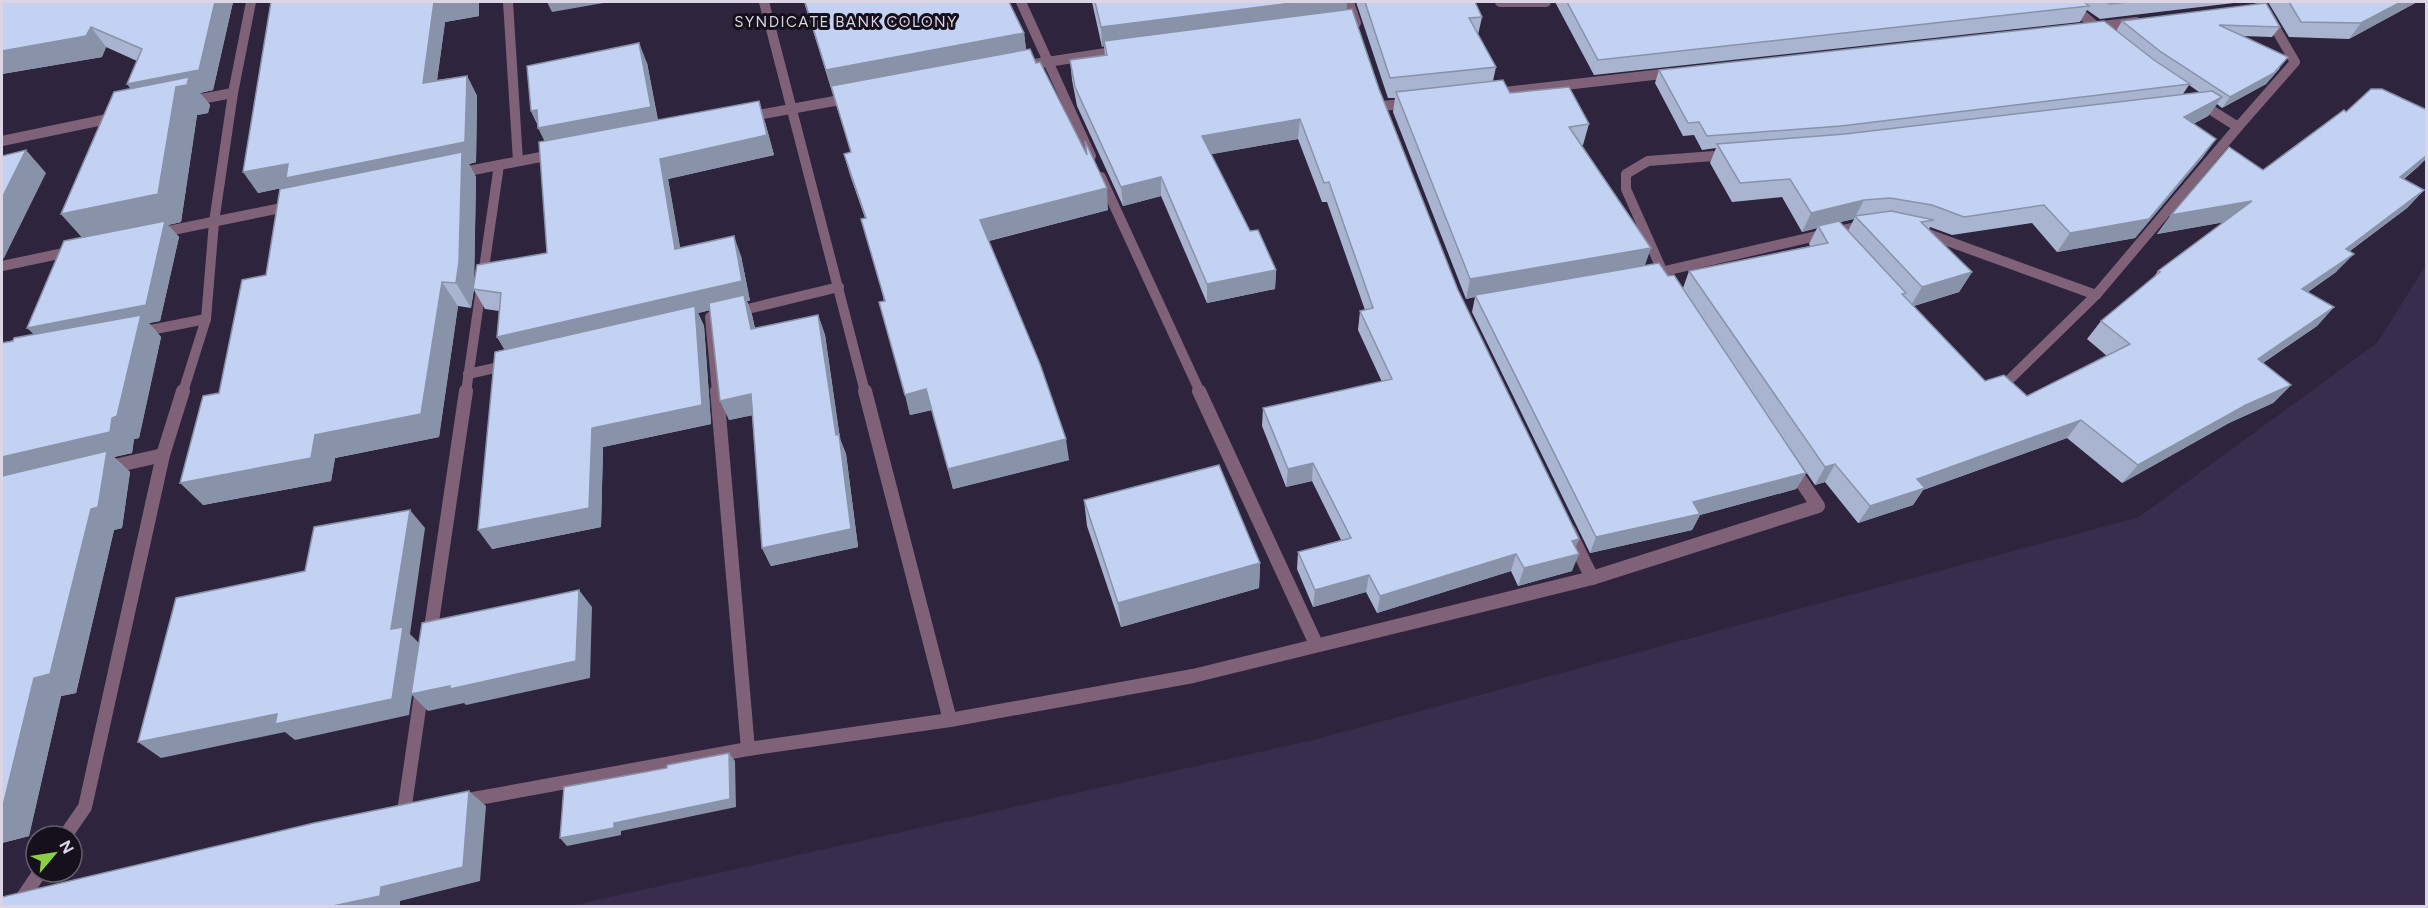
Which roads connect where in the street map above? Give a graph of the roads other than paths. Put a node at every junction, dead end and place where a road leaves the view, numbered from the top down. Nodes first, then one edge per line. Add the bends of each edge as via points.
1 (251, 2) edge
2 (508, 2) edge
3 (764, 2) edge
4 (1021, 2) edge
5 (1349, 2) edge
6 (1500, 2) edge
7 (1546, 2) edge
8 (2067, 2) edge
9 (2258, 5) edge
10 (2151, 20) edge
11 (1353, 25) edge
12 (2096, 27) junction
13 (2084, 28) edge
14 (2115, 41) edge
15 (1130, 50) edge
16 (1047, 61) junction
17 (1012, 67) edge
18 (1687, 71) edge
19 (233, 93) junction
20 (1488, 94) edge
21 (862, 96) edge
22 (2192, 101) edge
23 (1418, 102) edge
24 (175, 105) edge
25 (792, 109) junction
26 (129, 114) edge
27 (1388, 117) edge
28 (735, 120) edge
29 (2238, 127) junction
30 (2, 141) edge
31 (563, 152) edge
32 (1742, 153) edge
33 (518, 161) junction
34 (499, 165) junction
35 (442, 176) edge
36 (305, 203) edge
37 (214, 222) junction
38 (1873, 224) edge
39 (1911, 229) edge
40 (147, 236) edge
41 (80, 249) edge
42 (2, 266) edge
43 (1662, 272) junction
44 (1640, 276) edge
45 (839, 287) junction
46 (1675, 291) edge
47 (2096, 295) junction
48 (206, 319) junction
49 (127, 335) edge
50 (525, 361) edge
51 (468, 374) junction
52 (2007, 382) edge
53 (163, 454) junction
54 (1785, 457) edge
55 (94, 471) edge
56 (1562, 516) edge
57 (1592, 578) junction
58 (1316, 644) junction
59 (428, 646) edge
60 (424, 670) edge
61 (950, 720) junction
62 (748, 749) junction
63 (450, 804) edge
64 (404, 812) edge
65 (73, 824) edge
66 (32, 884) edge
67 (41, 899) edge
68 (2, 904) edge
69 (18, 904) junction

1 - 19 street
2 - 33 street
3 - 25 street
4 - 16 street
5 - 11 street
6 - 7 street
8 - 12 street
9 - 29 street via 2295,62
10 - 12 street
12 - 13 street
12 - 14 street
15 - 16 street
16 - 17 street
16 - 58 street
18 - 20 street
19 - 24 street
19 - 37 street
21 - 25 street
22 - 29 street
23 - 27 street via 1381,101
25 - 28 street
25 - 45 street
26 - 30 street
29 - 47 street
31 - 33 street
32 - 43 street via 1648,161 1626,174 1626,189
33 - 34 street
34 - 35 street
34 - 51 street
36 - 37 street
37 - 40 street
37 - 48 street
38 - 43 street via 1836,236
39 - 47 street
41 - 42 street
43 - 44 street
43 - 46 street
45 - 61 street
45 - 62 street via 704,319
47 - 52 street
48 - 49 street
48 - 53 street
50 - 51 street
51 - 59 street
53 - 55 street
53 - 65 street via 84,807
54 - 57 street via 1818,506
56 - 57 street
57 - 58 street
58 - 61 street via 1193,676
60 - 64 street
61 - 62 street
62 - 63 street
66 - 69 street
67 - 69 street
68 - 69 street

